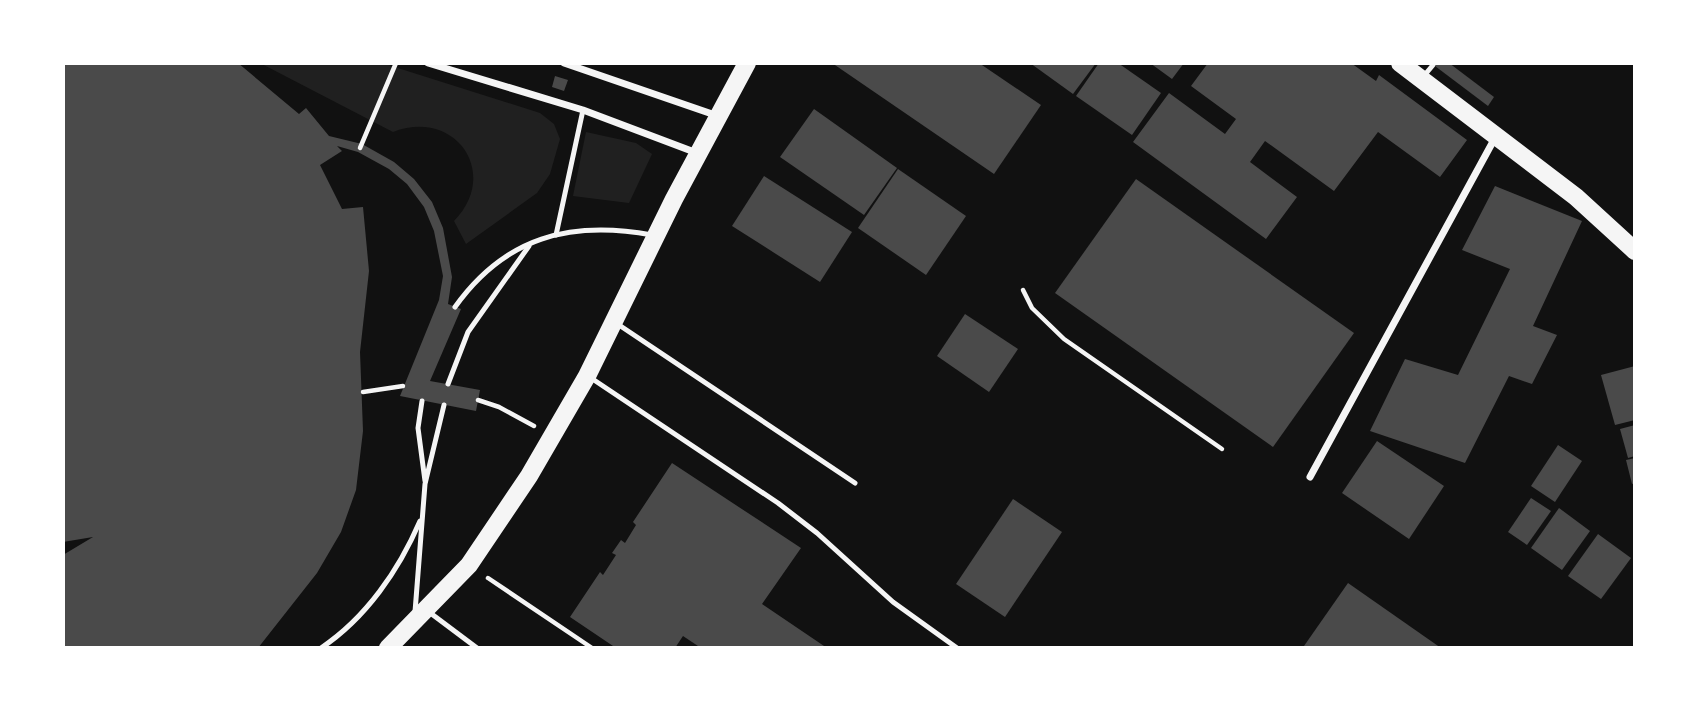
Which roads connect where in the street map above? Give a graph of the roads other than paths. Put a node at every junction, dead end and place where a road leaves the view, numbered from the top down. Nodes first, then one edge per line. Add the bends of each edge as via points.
1 (428, 63) edge
2 (565, 63) edge
3 (747, 63) edge
4 (1399, 63) edge
5 (1433, 65) edge
6 (1422, 79) junction
7 (583, 110) junction
8 (719, 116) junction
9 (1496, 135) junction
10 (698, 153) junction
11 (555, 234) junction
12 (657, 235) junction
13 (531, 244) junction
14 (1635, 251) edge
15 (455, 307) dead end
16 (614, 322) junction
17 (587, 376) junction
18 (448, 384) dead end
19 (422, 401) dead end
20 (444, 405) dead end
21 (1310, 477) dead end
22 (855, 483) dead end
23 (425, 484) junction
24 (423, 515) junction
25 (420, 616) junction
26 (321, 648) edge
27 (388, 648) edge
28 (477, 648) edge
29 (957, 648) edge

1 - 7 street
2 - 8 street
3 - 8 main road
4 - 6 main road
5 - 6 lane
6 - 9 main road
7 - 10 street
7 - 11 lane
8 - 10 main road
9 - 14 main road via 1576,197
9 - 21 street
10 - 12 main road
11 - 12 lane via 617,228
11 - 13 lane
12 - 16 main road
13 - 15 lane via 491,264
13 - 18 lane via 468,331
16 - 17 main road
16 - 22 lane
17 - 25 main road via 505,514 468,565
17 - 29 lane via 778,503 893,602
19 - 23 lane via 418,428
20 - 23 lane
23 - 24 lane
24 - 25 lane
24 - 26 lane via 393,574
25 - 27 main road
25 - 28 lane

